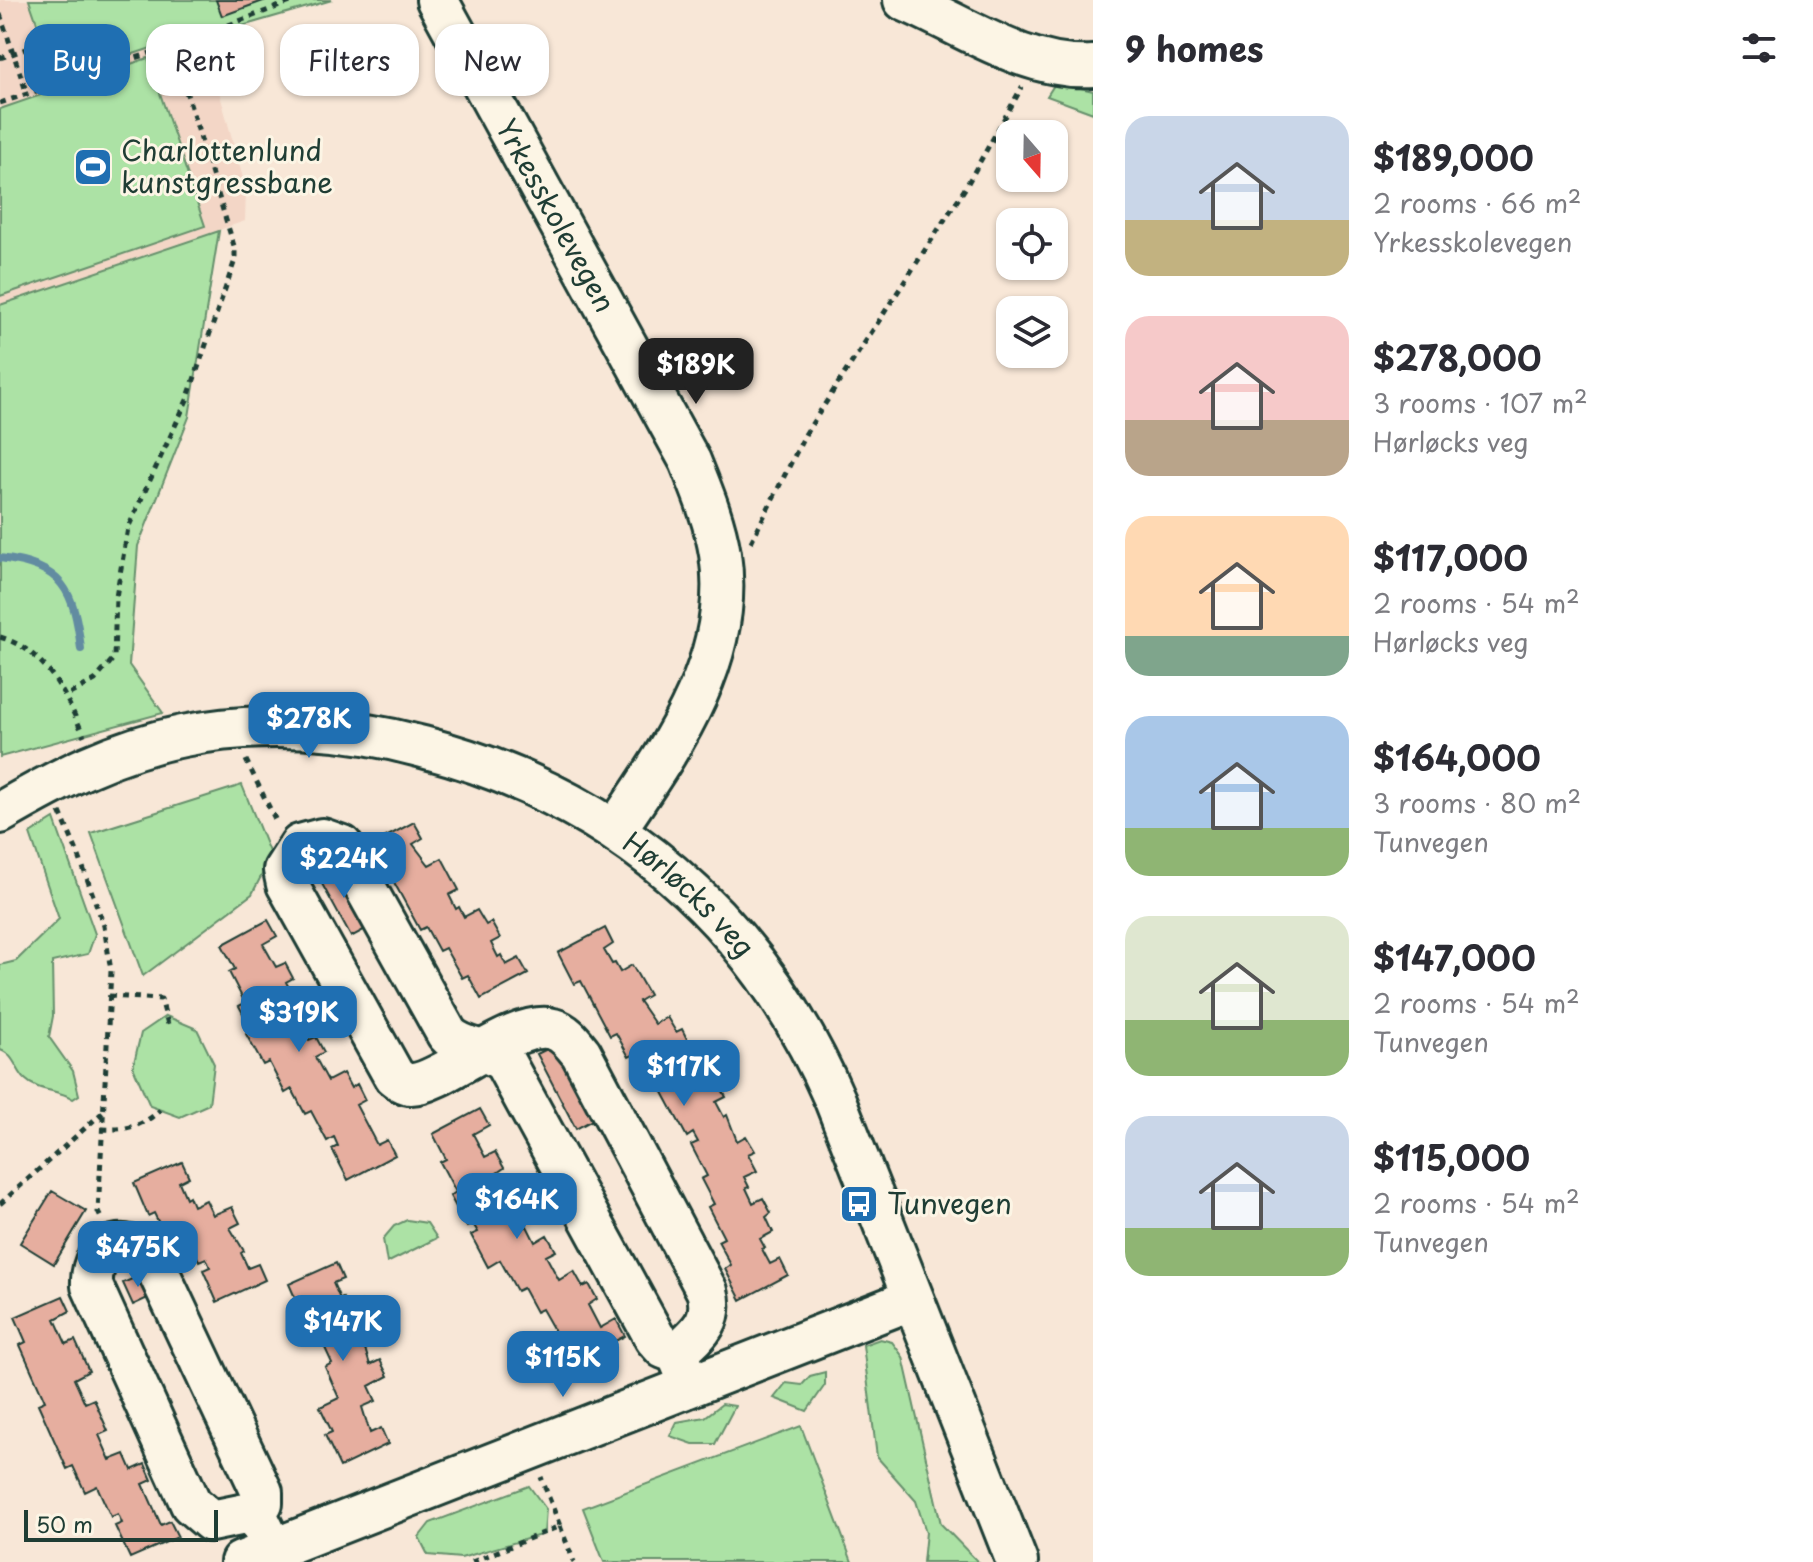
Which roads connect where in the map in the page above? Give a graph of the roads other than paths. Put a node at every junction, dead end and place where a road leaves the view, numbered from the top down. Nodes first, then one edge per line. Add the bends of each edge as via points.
1 (437, 0) edge
2 (904, 0) edge
3 (1093, 66) edge
4 (0, 813) edge
5 (616, 829) junction
6 (482, 1050) junction
7 (913, 1299) junction
8 (684, 1369) junction
9 (255, 1512) junction
10 (256, 1555) edge
11 (1017, 1562) edge

1 - 5 street, Yrkesskolevegen via 690,461 720,555 721,610 705,678 687,718
2 - 3 street via 1034,59 1069,68
4 - 5 street, Hørløcks veg via 98,760 182,736 230,729 326,729 399,740 528,781
5 - 7 street, Hørløcks veg via 710,909 785,1002 818,1061
6 - 6 street via 457,1043 447,1034 342,846 311,840 292,853 284,870 287,884 394,1076 420,1082
6 - 8 street via 505,1063 655,1338
6 - 8 street via 552,1029 581,1053 707,1291 708,1319
7 - 8 street
7 - 11 street, Hørløcks veg
8 - 10 street
9 - 9 street via 211,1521 196,1512 92,1286 99,1255 117,1245 135,1247 150,1257 262,1492
9 - 10 street

